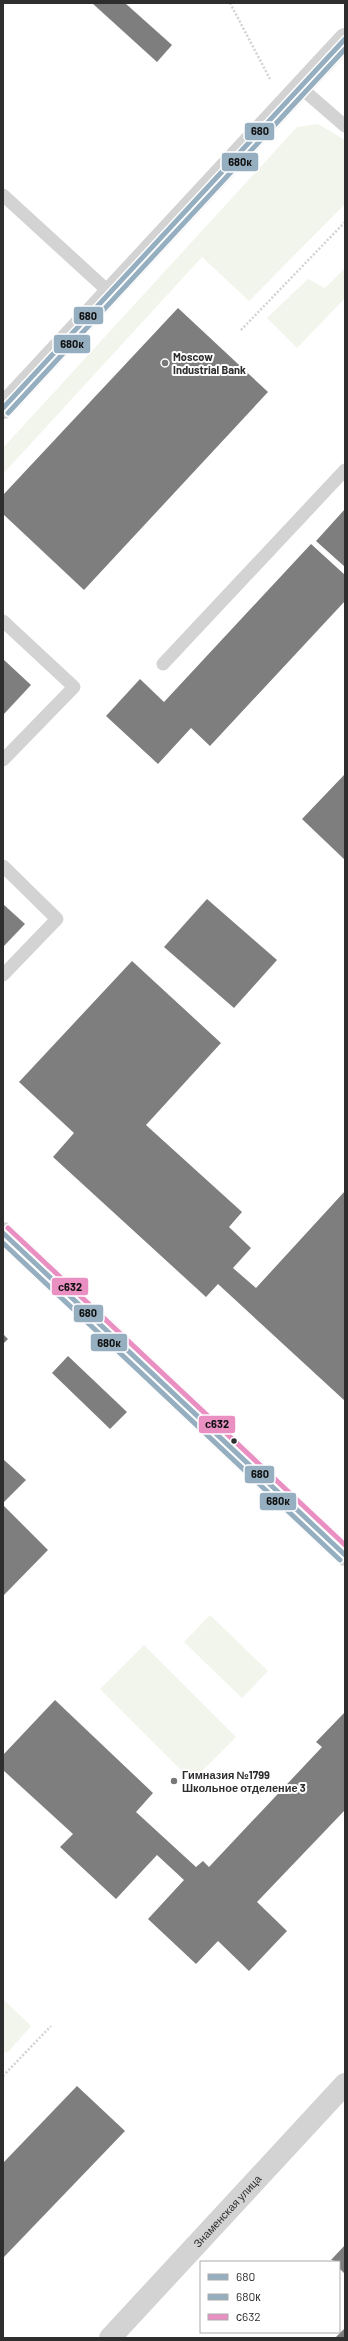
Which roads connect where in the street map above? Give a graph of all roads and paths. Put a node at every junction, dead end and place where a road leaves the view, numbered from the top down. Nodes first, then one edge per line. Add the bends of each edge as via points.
1 (230, 3) edge
2 (345, 39) edge
3 (270, 79) dead end
4 (300, 87) junction
5 (345, 126) edge
6 (3, 195) edge
7 (345, 222) edge
8 (109, 292) junction
9 (241, 330) dead end
10 (3, 408) edge
11 (345, 470) edge
12 (3, 621) edge
13 (163, 664) dead end
14 (3, 760) edge
15 (3, 866) edge
16 (3, 975) edge
17 (3, 1234) edge
18 (345, 1555) edge
19 (50, 2026) dead end
20 (8, 2070) junction
21 (3, 2072) edge
22 (3, 2076) edge
23 (345, 2084) edge
24 (110, 2338) edge

1 - 3 path
2 - 4 street
4 - 5 lane
4 - 8 street
6 - 8 lane
7 - 9 path
8 - 10 street
11 - 13 lane
12 - 14 lane via 74,687
15 - 16 lane via 57,919
17 - 18 street
19 - 20 path
20 - 21 path
20 - 22 path
23 - 24 street, Знаменская улица

